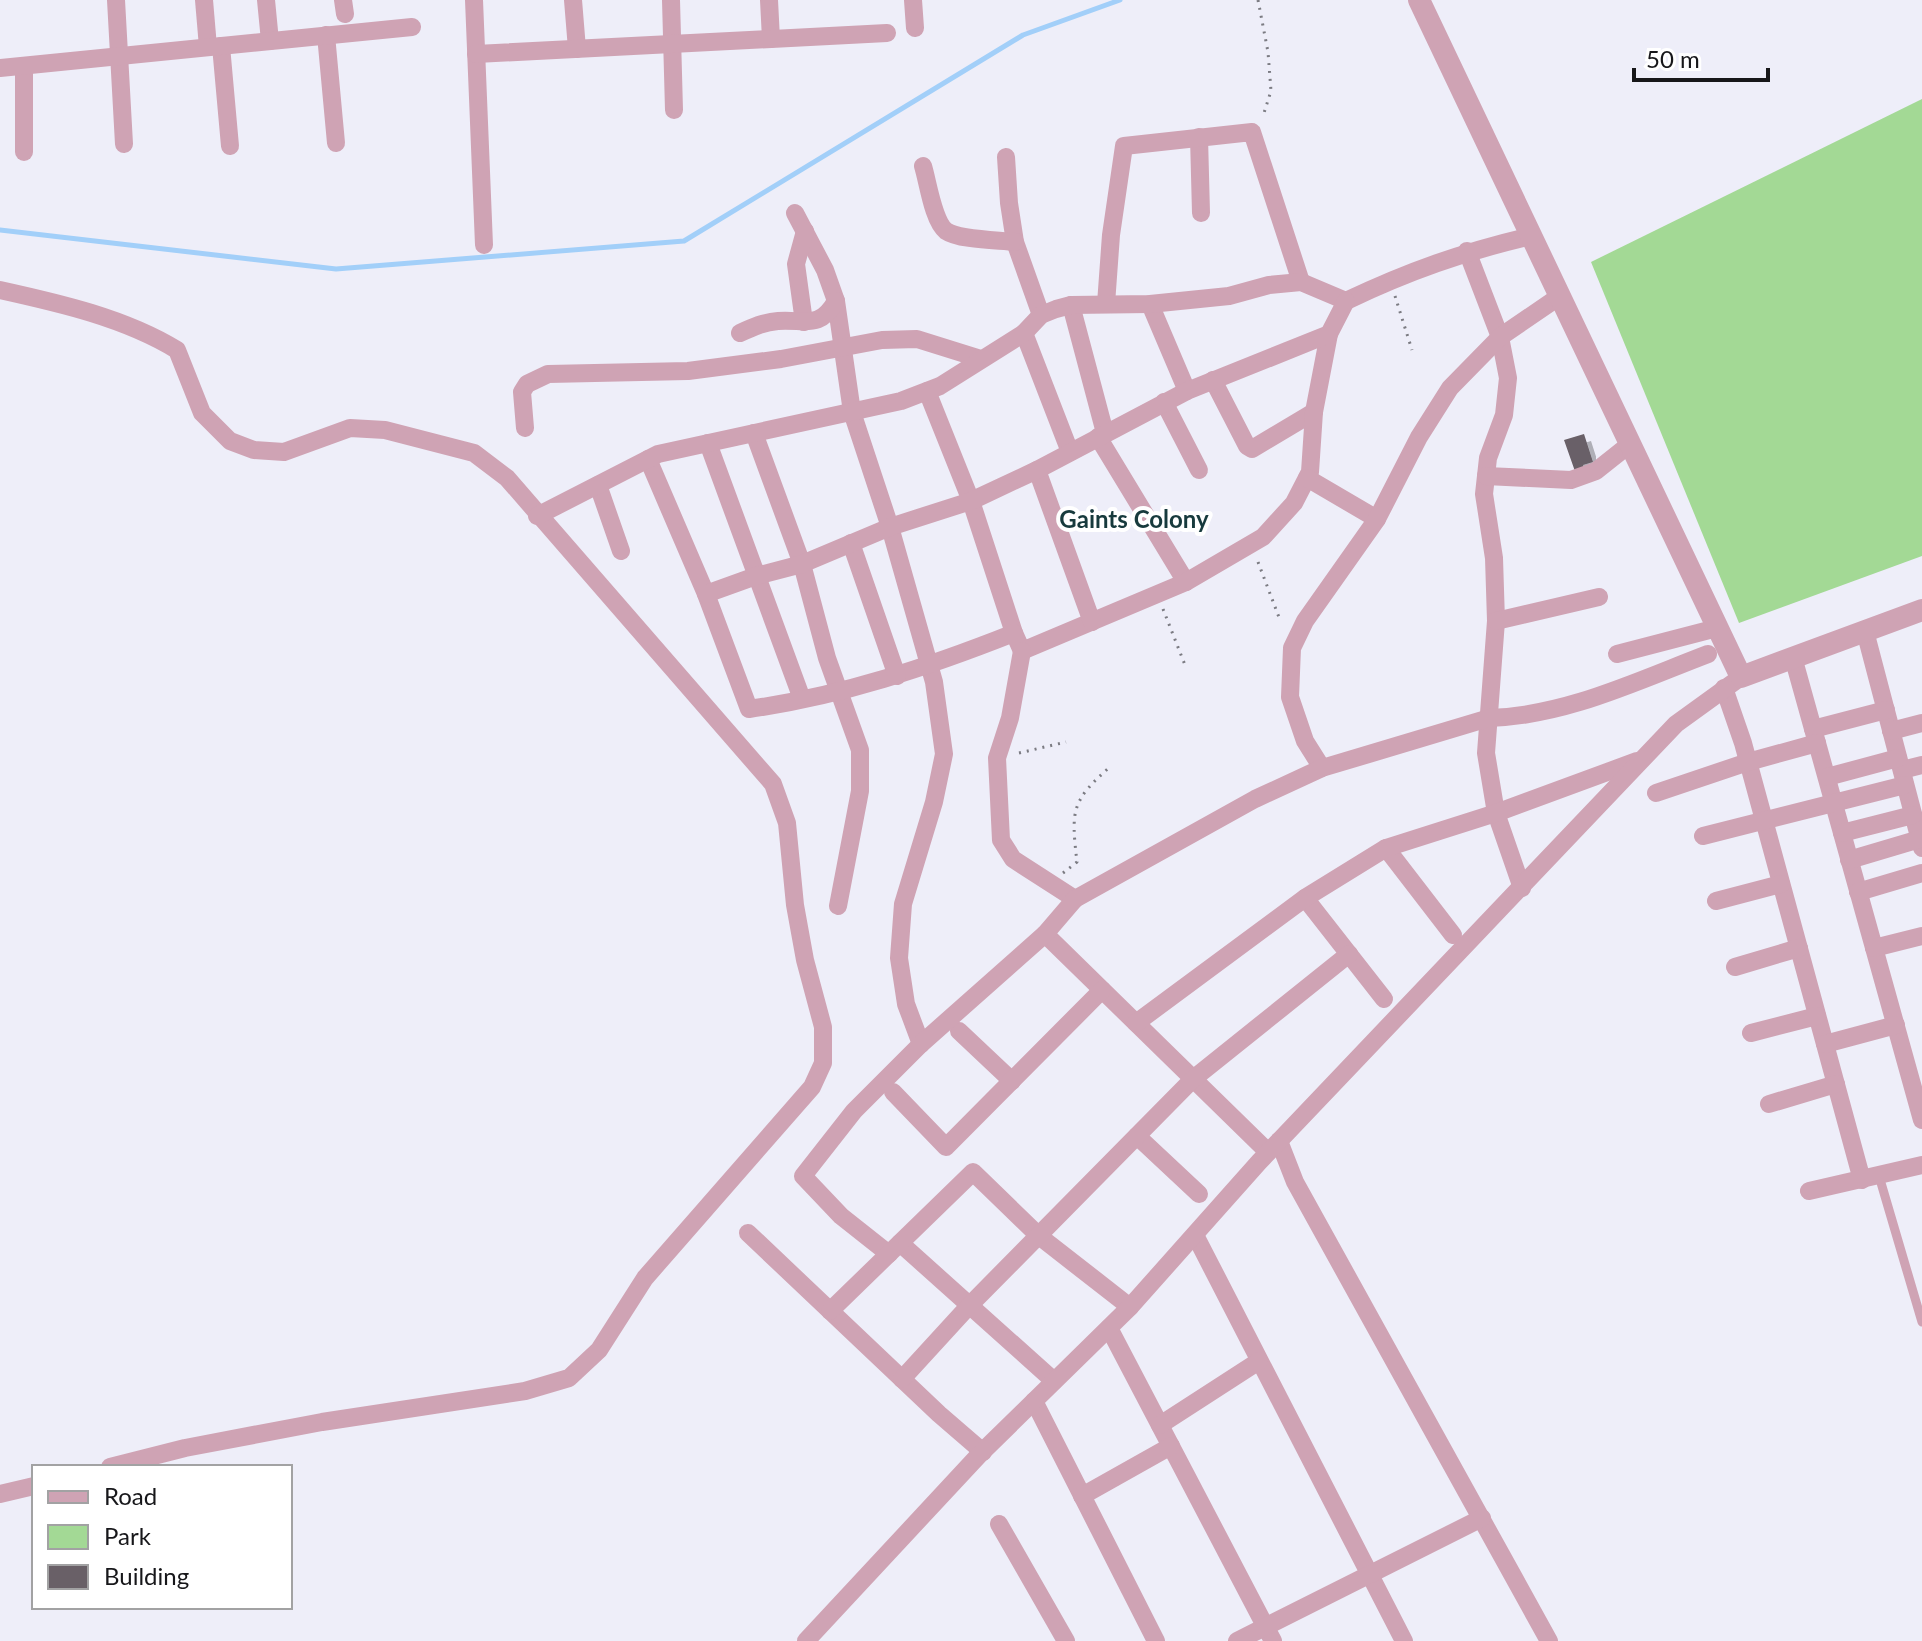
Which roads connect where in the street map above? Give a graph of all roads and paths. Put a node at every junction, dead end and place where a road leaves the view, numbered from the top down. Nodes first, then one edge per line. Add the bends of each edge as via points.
1 (116, 0) edge
2 (204, 0) edge
3 (266, 0) edge
4 (474, 0) edge
5 (573, 0) edge
6 (671, 0) edge
7 (769, 0) edge
8 (913, 0) edge
9 (1258, 0) edge
10 (1419, 0) edge
11 (412, 27) dead end
12 (915, 28) dead end
13 (887, 33) dead end
14 (326, 35) junction
15 (771, 39) junction
16 (270, 41) junction
17 (673, 44) junction
18 (215, 46) junction
19 (577, 49) junction
20 (476, 54) junction
21 (121, 56) junction
22 (24, 66) junction
23 (0, 68) edge
24 (674, 110) dead end
25 (1252, 132) junction
26 (1199, 137) junction
27 (336, 143) dead end
28 (124, 144) dead end
29 (230, 146) dead end
30 (24, 152) dead end
31 (1006, 157) dead end
32 (923, 166) dead end
33 (795, 213) dead end
34 (1201, 213) dead end
35 (805, 231) junction
36 (1531, 236) junction
37 (1015, 242) junction
38 (484, 245) dead end
39 (1467, 251) junction
40 (1390, 280) junction
41 (1301, 282) junction
42 (0, 290) edge
43 (1560, 296) junction
44 (836, 301) junction
45 (1346, 301) junction
46 (1106, 304) junction
47 (1150, 304) junction
48 (1071, 305) junction
49 (1041, 315) junction
50 (804, 322) junction
51 (740, 333) dead end
52 (1024, 333) junction
53 (1329, 334) junction
54 (1500, 337) junction
55 (843, 347) junction
56 (1412, 350) dead end
57 (981, 359) junction
58 (1213, 380) junction
59 (927, 391) junction
60 (1187, 391) junction
61 (1164, 402) junction
62 (852, 412) junction
63 (1314, 412) junction
64 (525, 428) dead end
65 (754, 433) junction
66 (1102, 435) junction
67 (708, 443) junction
68 (1630, 444) junction
69 (1070, 452) junction
70 (648, 459) junction
71 (1037, 470) junction
72 (1199, 470) dead end
73 (1486, 476) junction
74 (1307, 478) junction
75 (598, 485) junction
76 (971, 501) junction
77 (537, 516) junction
78 (1377, 519) junction
79 (890, 527) junction
80 (851, 543) junction
81 (1251, 544) junction
82 (621, 551) dead end
83 (802, 564) junction
84 (756, 576) junction
85 (1186, 582) junction
86 (706, 594) junction
87 (1157, 594) junction
88 (1599, 597) dead end
89 (1922, 610) edge
90 (1280, 620) dead end
91 (1496, 621) junction
92 (1092, 622) junction
93 (1717, 628) junction
94 (1865, 631) junction
95 (1014, 633) junction
96 (1022, 651) junction
97 (1617, 654) dead end
98 (1708, 654) dead end
99 (1793, 657) junction
100 (1185, 665) dead end
101 (929, 667) junction
102 (897, 676) junction
103 (1732, 683) junction
104 (839, 692) junction
105 (802, 699) junction
106 (1886, 710) junction
107 (1489, 718) junction
108 (1922, 723) edge
109 (1891, 731) junction
110 (1815, 736) junction
111 (1066, 742) dead end
112 (997, 758) junction
113 (1644, 758) junction
114 (1748, 762) junction
115 (1922, 765) edge
116 (1111, 766) dead end
117 (1322, 768) junction
118 (1902, 771) junction
119 (1827, 777) junction
120 (1656, 793) dead end
121 (1834, 803) junction
122 (1496, 813) junction
123 (1913, 815) junction
124 (1764, 821) junction
125 (1842, 833) junction
126 (1703, 836) dead end
127 (1921, 843) edge
128 (1386, 848) junction
129 (1849, 860) junction
130 (1922, 873) edge
131 (1051, 882) junction
132 (1781, 884) junction
133 (1522, 888) junction
134 (1858, 892) junction
135 (1305, 898) junction
136 (1075, 899) junction
137 (1716, 901) dead end
138 (838, 906) dead end
139 (1045, 934) junction
140 (1453, 935) dead end
141 (1922, 936) edge
142 (1799, 948) junction
143 (1874, 948) junction
144 (1349, 954) junction
145 (1735, 967) dead end
146 (1102, 990) junction
147 (1384, 999) dead end
148 (1817, 1016) junction
149 (1136, 1023) junction
150 (1896, 1025) junction
151 (959, 1031) dead end
152 (1751, 1033) dead end
153 (921, 1044) junction
154 (1825, 1044) junction
155 (1193, 1079) junction
156 (1012, 1081) junction
157 (1836, 1084) junction
158 (893, 1092) dead end
159 (1769, 1104) dead end
160 (1922, 1120) edge
161 (1137, 1136) junction
162 (1274, 1147) junction
163 (1922, 1165) edge
164 (1870, 1178) junction
165 (1809, 1191) dead end
166 (1199, 1194) dead end
167 (748, 1233) dead end
168 (1195, 1235) junction
169 (1039, 1236) junction
170 (894, 1248) junction
171 (971, 1304) junction
172 (1130, 1307) junction
173 (830, 1311) junction
174 (1922, 1322) edge
175 (1109, 1328) junction
176 (1259, 1361) junction
177 (902, 1379) junction
178 (1054, 1381) junction
179 (1034, 1401) junction
180 (1160, 1425) junction
181 (1171, 1446) junction
182 (983, 1452) junction
183 (118, 1465) edge
184 (32, 1486) edge
185 (0, 1494) edge
186 (1082, 1496) junction
187 (1482, 1518) junction
188 (999, 1524) dead end
189 (1370, 1574) junction
190 (1269, 1633) edge
191 (806, 1641) edge
192 (1066, 1641) edge
193 (1156, 1641) edge
194 (1237, 1641) edge
195 (1404, 1641) edge
196 (1549, 1641) edge

1 - 21 street
2 - 18 street
3 - 16 street
4 - 20 street
5 - 19 street
6 - 17 street
7 - 15 street
8 - 12 street
9 - 25 path via 1271,91
10 - 36 street
11 - 14 street
13 - 15 street
14 - 16 street
14 - 27 street
15 - 17 street
16 - 18 street
17 - 19 street
17 - 24 street
18 - 21 street
18 - 29 street
19 - 20 street
20 - 38 street
21 - 22 street
21 - 28 street
22 - 23 street
22 - 30 street
25 - 26 street
25 - 41 street
26 - 34 street
26 - 46 street via 1124,146
31 - 37 street
32 - 37 street via 945,231
33 - 35 street
35 - 44 street
35 - 50 street via 796,264
36 - 39 street
36 - 43 street
37 - 49 street
39 - 40 street
39 - 54 street
40 - 45 street
40 - 56 path
41 - 45 street
41 - 47 street
42 - 77 street via 57,302 154,336 177,350 202,413 230,441 254,450 284,452 350,428 421,438 474,453 507,478
43 - 54 street
43 - 68 street
44 - 50 street via 828,314
44 - 55 street
45 - 53 street
46 - 47 street
46 - 48 street
47 - 60 street
48 - 49 street
48 - 66 street
49 - 52 street
50 - 51 street via 760,323
52 - 57 street
52 - 69 street
53 - 58 street
53 - 63 street
54 - 73 street via 1508,378 1504,415
54 - 78 street via 1450,388
55 - 57 street via 917,339
55 - 62 street
55 - 64 street via 688,371 548,374 522,392
57 - 59 street
58 - 60 street
58 - 63 street via 1252,449
59 - 62 street
59 - 76 street
60 - 61 street
61 - 66 street
61 - 72 street
62 - 65 street
62 - 79 street
63 - 74 street
65 - 67 street
65 - 83 street
66 - 69 street
66 - 85 street
67 - 70 street
67 - 84 street
68 - 73 street via 1596,471 1571,480
68 - 93 street
69 - 71 street
70 - 75 street
70 - 86 street
71 - 76 street
71 - 92 street
73 - 91 street
74 - 78 street
74 - 81 street via 1294,503
75 - 77 street
75 - 82 street
76 - 79 street
76 - 95 street
77 - 183 street via 773,784 787,823 795,905 823,1027 823,1063 795,1109 654,1267 599,1350 569,1378 525,1391 322,1422
78 - 117 street via 1305,621 1292,648 1290,697 1305,741
79 - 80 street
79 - 101 street
80 - 83 street
80 - 102 street
81 - 85 street
81 - 90 path
83 - 84 street
83 - 104 street
84 - 86 street
84 - 105 street
85 - 87 street
86 - 105 street via 749,709
87 - 92 street
87 - 100 path
88 - 91 street
89 - 94 street
91 - 107 street
92 - 96 street
93 - 97 street
93 - 103 street
94 - 99 street
94 - 106 street
95 - 96 street
95 - 101 street
96 - 112 street
98 - 107 street via 1546,712
99 - 103 street
99 - 110 street
101 - 102 street
101 - 153 street via 944,754 903,904 899,958 906,1004
102 - 104 street
103 - 113 street via 1676,724
103 - 114 street
104 - 105 street
104 - 138 street via 860,750 860,791
106 - 109 street
106 - 110 street
107 - 117 street
107 - 122 street via 1486,753
108 - 109 street
109 - 118 street
110 - 114 street
110 - 119 street
111 - 112 path
112 - 131 street via 1001,840 1013,859
113 - 122 street
113 - 133 street
114 - 120 street
114 - 124 street
115 - 118 street
116 - 131 path via 1078,801 1077,862
117 - 136 street via 1255,799
118 - 119 street
118 - 121 street
118 - 123 street
119 - 121 street
121 - 124 street
121 - 125 street
122 - 128 street
122 - 133 street
123 - 125 street
123 - 127 street
124 - 126 street
124 - 132 street
125 - 129 street
127 - 129 street
128 - 135 street
128 - 140 street
129 - 134 street
130 - 134 street
131 - 136 street
132 - 137 street
132 - 142 street
133 - 162 street
134 - 143 street
135 - 144 street
135 - 149 street
136 - 139 street
139 - 146 street
139 - 153 street
141 - 143 street
142 - 145 street
142 - 148 street
143 - 150 street
144 - 147 street
144 - 155 street
146 - 149 street
146 - 156 street
148 - 152 street
148 - 154 street
149 - 155 street
150 - 154 street
150 - 160 street
151 - 156 street
153 - 170 street via 854,1111 803,1176 841,1216
154 - 157 street
155 - 161 street
155 - 162 street
156 - 158 street via 946,1147
157 - 159 street
157 - 164 street
161 - 166 street
161 - 169 street
162 - 168 street
162 - 187 street
163 - 164 street
164 - 165 street
164 - 174 lane
167 - 173 street
168 - 172 street
168 - 176 street
169 - 170 street via 973,1172
169 - 171 street
169 - 172 street
170 - 171 street
170 - 173 street
171 - 177 street
171 - 178 street
172 - 175 street
173 - 177 street
175 - 178 street
175 - 180 street
176 - 180 street
176 - 189 street
177 - 182 street
178 - 179 street
179 - 182 street
179 - 186 street
180 - 181 street
181 - 186 street
181 - 190 street
182 - 191 street
184 - 185 street
186 - 193 street
187 - 189 street
187 - 196 street
188 - 192 street
189 - 190 street
189 - 195 street
190 - 194 street

